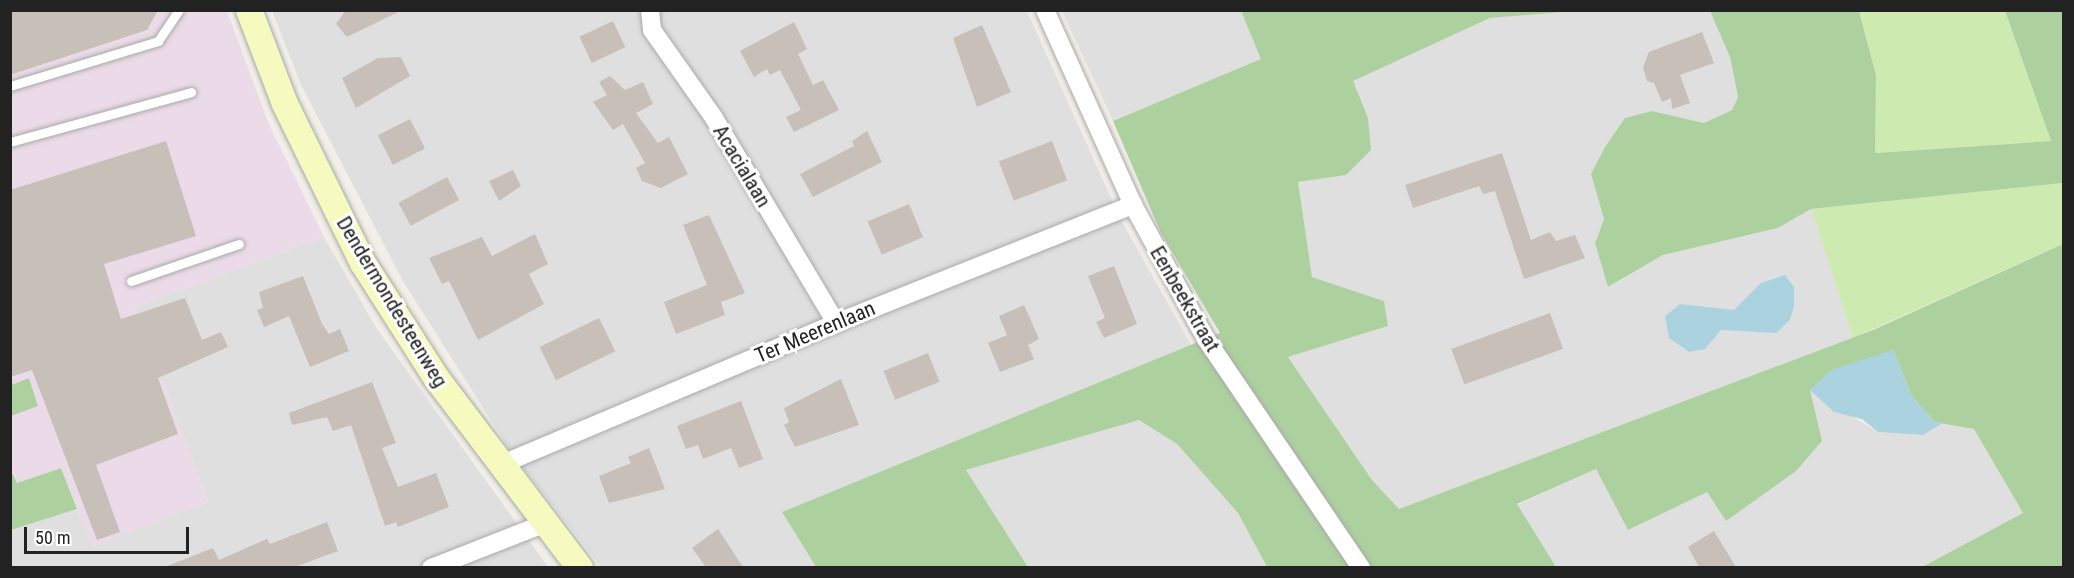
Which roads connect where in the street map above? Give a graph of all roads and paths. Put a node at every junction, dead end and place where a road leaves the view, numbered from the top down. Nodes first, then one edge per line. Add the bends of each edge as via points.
1 (179, 10) edge
2 (249, 10) edge
3 (650, 10) edge
4 (1045, 10) edge
5 (10, 86) edge
6 (191, 92) dead end
7 (10, 142) edge
8 (1133, 205) junction
9 (239, 244) dead end
10 (131, 281) dead end
11 (836, 323) junction
12 (500, 465) junction
13 (546, 523) junction
14 (431, 567) edge
15 (580, 567) edge
16 (1361, 567) edge

1 - 5 lane via 158,41
2 - 12 main road, Dendermondesteenweg via 285,104 345,230 396,317
3 - 11 street, Acacialaan via 652,30 714,118
4 - 8 street, Eenbeekstraat
6 - 7 lane
8 - 11 street, Ter Meerenlaan
8 - 16 street, Eenbeekstraat via 1206,339
9 - 10 lane
11 - 12 street, Ter Meerenlaan
12 - 13 main road, Dendermondesteenweg
13 - 14 street
13 - 15 main road, Dendermondesteenweg

